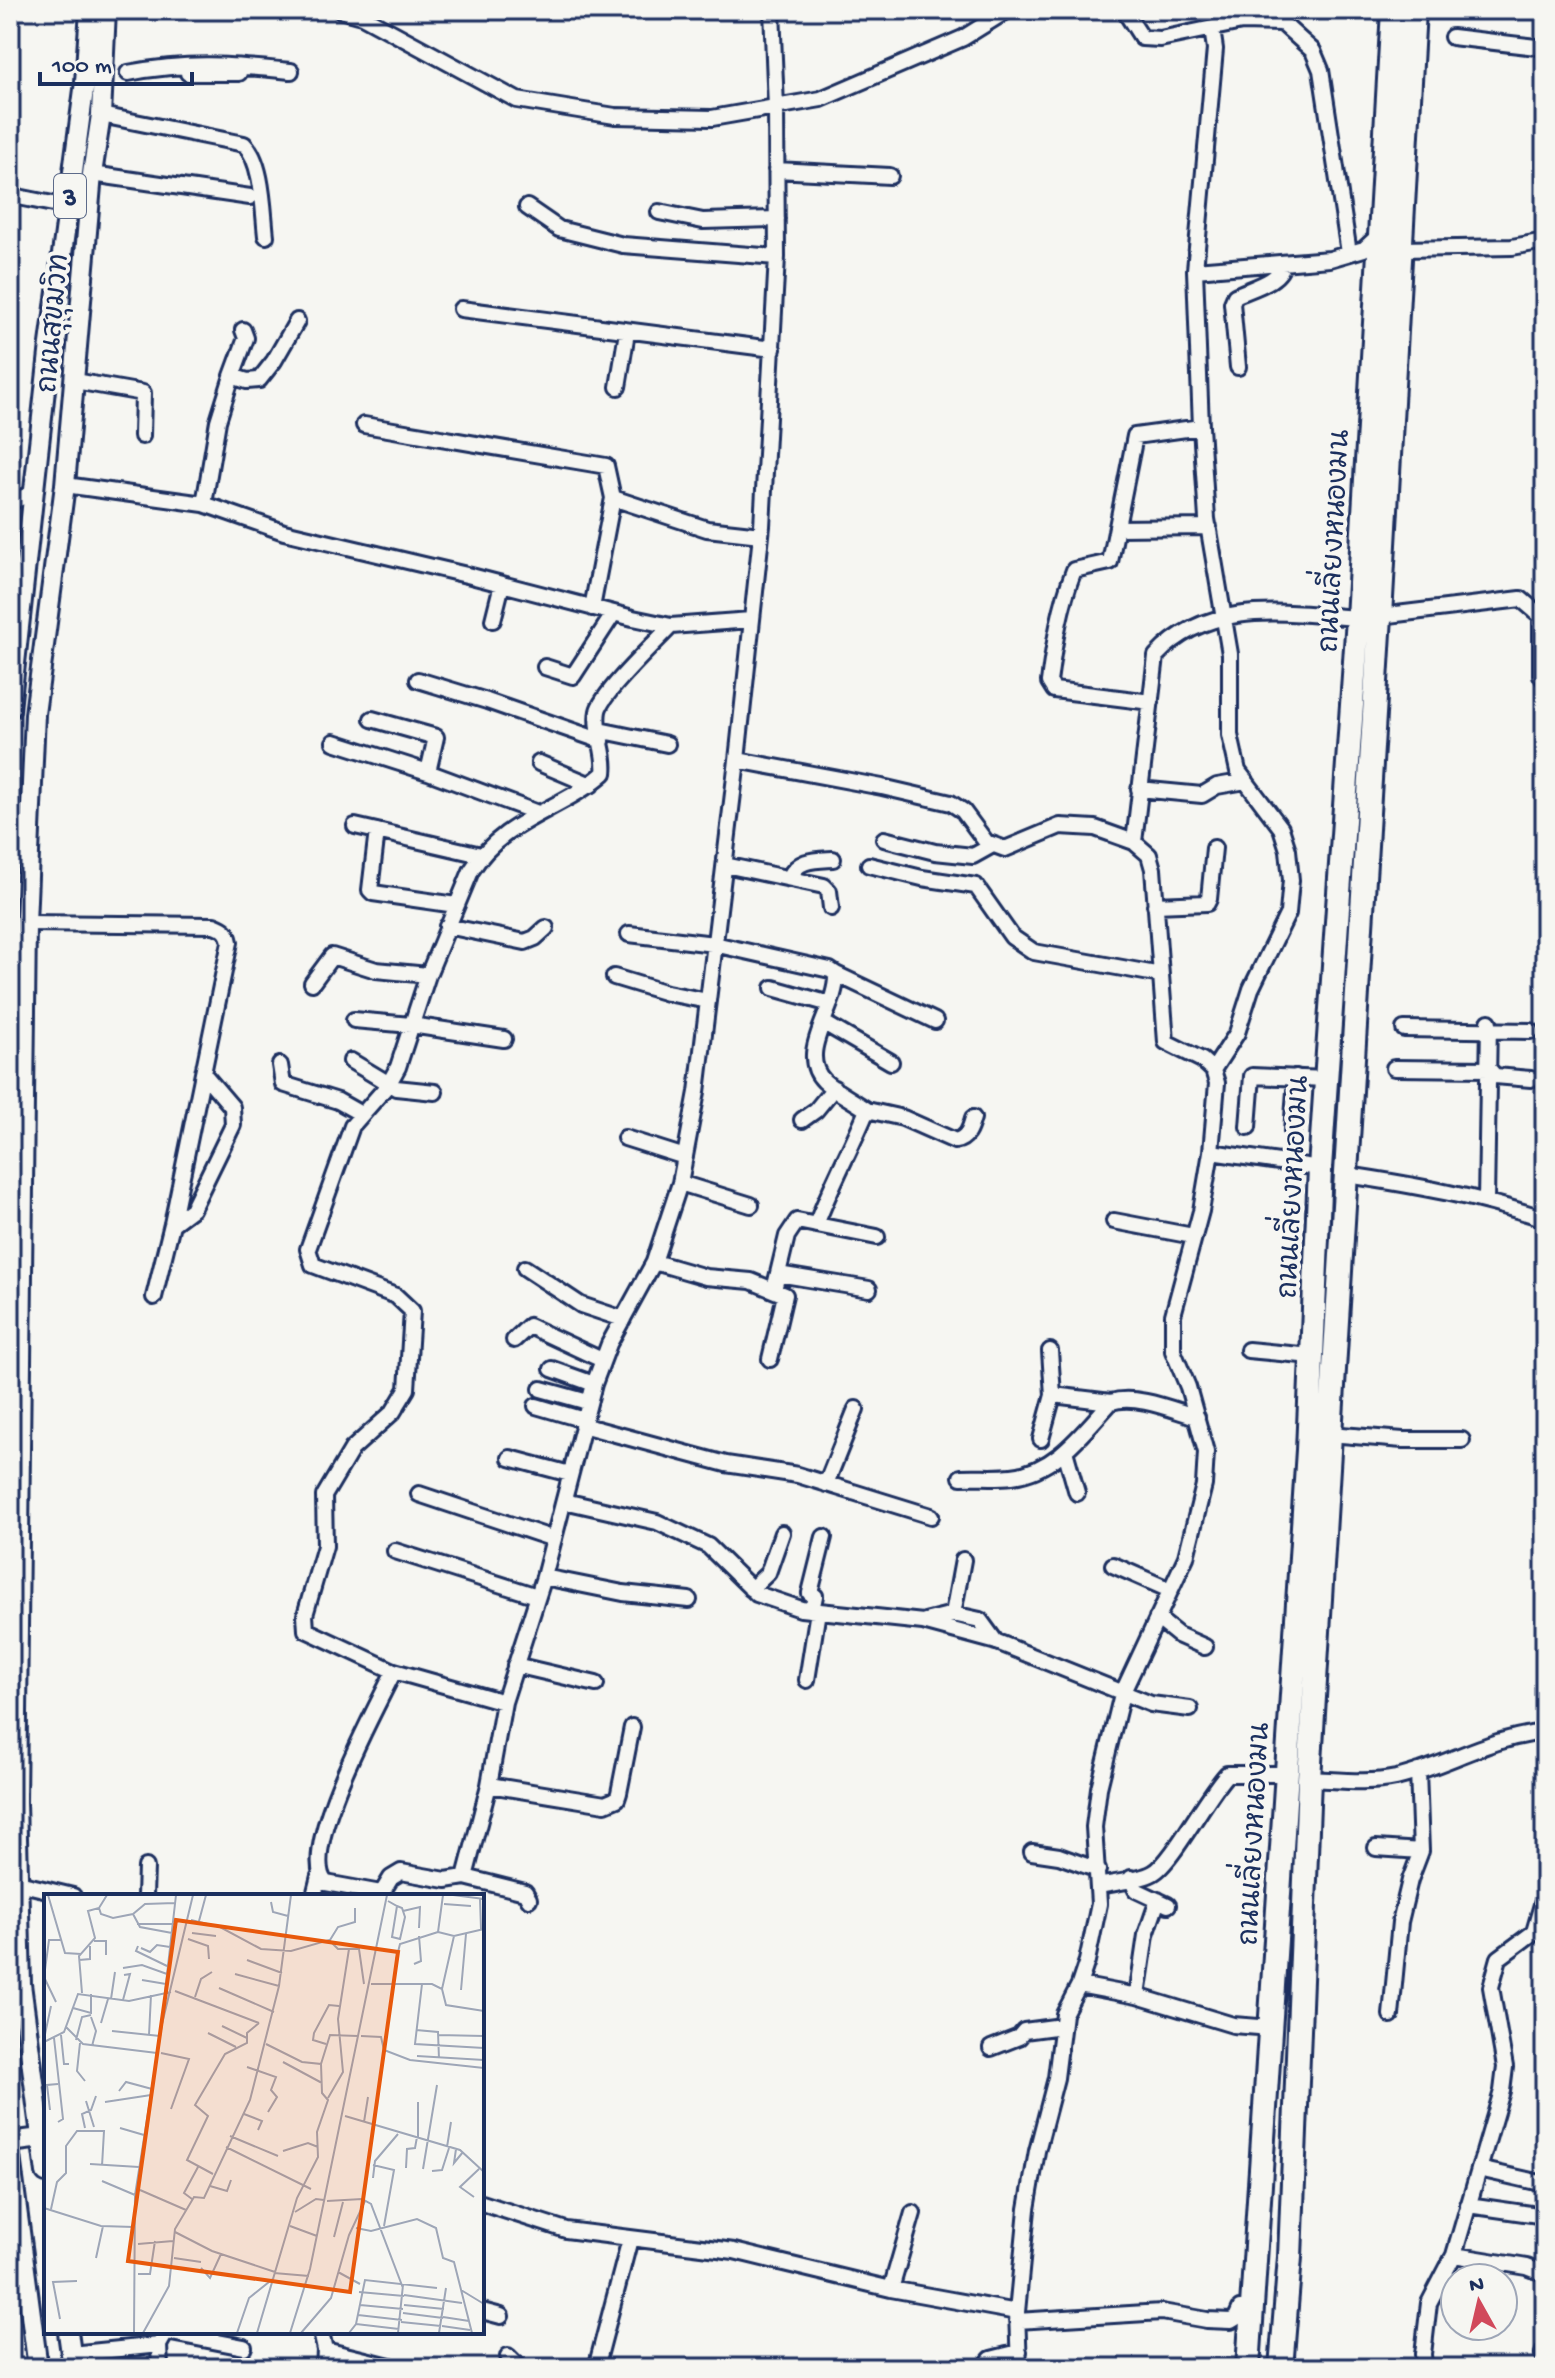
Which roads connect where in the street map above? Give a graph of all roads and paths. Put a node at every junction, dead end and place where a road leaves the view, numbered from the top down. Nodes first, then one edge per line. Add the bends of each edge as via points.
1 (90, 10) edge
2 (106, 10) edge
3 (340, 10) edge
4 (772, 10) edge
5 (1008, 10) edge
6 (1124, 10) edge
7 (1393, 10) edge
8 (1414, 10) edge
9 (363, 13) edge
10 (1212, 29) junction
11 (1452, 37) dead end
12 (1545, 48) edge
13 (1400, 54) junction
14 (291, 71) dead end
15 (128, 73) junction
16 (244, 73) dead end
17 (103, 74) junction
18 (776, 107) junction
19 (99, 124) junction
20 (78, 129) junction
21 (776, 170) junction
22 (92, 174) junction
23 (890, 176) dead end
24 (13, 196) dead end
25 (250, 197) dead end
26 (68, 207) junction
27 (527, 207) dead end
28 (659, 212) dead end
29 (777, 219) junction
30 (1379, 235) junction
31 (266, 236) dead end
32 (1545, 241) edge
33 (1401, 249) junction
34 (1349, 253) junction
35 (777, 257) junction
36 (1283, 263) junction
37 (1195, 270) junction
38 (461, 309) dead end
39 (297, 321) dead end
40 (243, 330) dead end
41 (627, 332) junction
42 (773, 349) junction
43 (1238, 367) dead end
44 (232, 376) junction
45 (75, 381) junction
46 (618, 387) dead end
47 (364, 425) dead end
48 (1201, 427) junction
49 (142, 436) dead end
50 (65, 485) junction
51 (34, 493) junction
52 (613, 498) junction
53 (10, 502) edge
54 (204, 504) junction
55 (1209, 527) junction
56 (1117, 528) junction
57 (761, 535) junction
58 (502, 584) junction
59 (592, 608) junction
60 (614, 613) junction
61 (1223, 615) junction
62 (1369, 617) junction
63 (493, 620) dead end
64 (751, 620) junction
65 (671, 626) junction
66 (545, 667) dead end
67 (418, 680) dead end
68 (1545, 681) edge
69 (1151, 702) junction
70 (10, 709) edge
71 (372, 719) dead end
72 (600, 735) junction
73 (334, 742) dead end
74 (667, 744) dead end
75 (737, 760) junction
76 (539, 763) dead end
77 (428, 772) junction
78 (1246, 781) junction
79 (591, 785) junction
80 (1139, 789) junction
81 (538, 813) junction
82 (355, 826) dead end
83 (377, 831) junction
84 (884, 839) dead end
85 (1134, 842) junction
86 (991, 846) junction
87 (1214, 848) dead end
88 (481, 855) junction
89 (833, 859) dead end
90 (725, 865) junction
91 (869, 865) dead end
92 (789, 878) junction
93 (456, 905) junction
94 (1155, 905) junction
95 (831, 908) dead end
96 (26, 923) junction
97 (447, 926) junction
98 (546, 928) dead end
99 (629, 934) dead end
100 (714, 944) junction
101 (1335, 949) junction
102 (1360, 950) junction
103 (836, 974) junction
104 (428, 975) junction
105 (1161, 975) junction
106 (614, 977) dead end
107 (312, 983) dead end
108 (773, 988) dead end
109 (708, 1001) junction
110 (830, 1004) junction
111 (354, 1020) dead end
112 (935, 1021) dead end
113 (824, 1023) junction
114 (411, 1025) junction
115 (1490, 1026) junction
116 (1404, 1029) dead end
117 (1531, 1031) dead end
118 (504, 1039) dead end
119 (351, 1061) dead end
120 (891, 1062) dead end
121 (280, 1065) dead end
122 (1394, 1068) dead end
123 (1489, 1069) junction
124 (1213, 1070) junction
125 (203, 1073) junction
126 (1296, 1077) junction
127 (1326, 1079) junction
128 (1531, 1079) dead end
129 (388, 1085) junction
130 (834, 1088) junction
131 (435, 1092) dead end
132 (867, 1110) junction
133 (361, 1114) junction
134 (973, 1118) dead end
135 (802, 1120) dead end
136 (1248, 1127) dead end
137 (1292, 1132) dead end
138 (625, 1138) dead end
139 (1211, 1152) junction
140 (685, 1157) junction
141 (1320, 1168) junction
142 (1347, 1175) junction
143 (680, 1183) junction
144 (1486, 1201) junction
145 (751, 1205) dead end
146 (1545, 1218) edge
147 (1114, 1221) dead end
148 (172, 1224) junction
149 (816, 1225) junction
150 (1193, 1236) junction
151 (877, 1237) dead end
152 (654, 1262) junction
153 (525, 1268) dead end
154 (778, 1274) junction
155 (869, 1289) dead end
156 (774, 1290) junction
157 (154, 1297) dead end
158 (623, 1319) junction
159 (514, 1340) dead end
160 (1248, 1350) dead end
161 (1050, 1351) dead end
162 (1312, 1356) junction
163 (770, 1359) dead end
164 (602, 1360) junction
165 (552, 1369) dead end
166 (594, 1384) junction
167 (541, 1389) dead end
168 (1053, 1395) junction
169 (588, 1402) junction
170 (1111, 1402) junction
171 (536, 1406) dead end
172 (856, 1409) dead end
173 (1197, 1417) junction
174 (583, 1423) junction
175 (1329, 1434) junction
176 (1041, 1439) dead end
177 (1462, 1440) dead end
178 (1065, 1451) junction
179 (510, 1458) dead end
180 (570, 1474) junction
181 (961, 1477) dead end
182 (826, 1484) junction
183 (1077, 1493) dead end
184 (419, 1494) dead end
185 (564, 1501) junction
186 (931, 1516) dead end
187 (782, 1533) dead end
188 (824, 1537) dead end
189 (554, 1539) junction
190 (395, 1551) dead end
191 (963, 1560) dead end
192 (1113, 1565) dead end
193 (544, 1577) junction
194 (751, 1589) junction
195 (1170, 1590) junction
196 (537, 1596) junction
197 (689, 1600) dead end
198 (815, 1610) junction
199 (953, 1614) junction
200 (1157, 1618) junction
201 (923, 1622) junction
202 (997, 1642) junction
203 (1205, 1647) dead end
204 (515, 1665) junction
205 (394, 1671) junction
206 (807, 1680) dead end
207 (596, 1684) dead end
208 (1122, 1694) junction
209 (504, 1702) junction
210 (1190, 1709) dead end
211 (632, 1727) dead end
212 (1545, 1732) edge
213 (1418, 1771) junction
214 (1285, 1774) junction
215 (1309, 1779) junction
216 (489, 1785) junction
217 (1376, 1848) dead end
218 (1421, 1851) junction
219 (1032, 1852) dead end
220 (146, 1867) dead end
221 (1098, 1870) junction
222 (319, 1876) junction
223 (465, 1877) junction
224 (1131, 1878) junction
225 (18, 1883) junction
226 (1099, 1886) junction
227 (65, 1894) edge
228 (145, 1894) edge
229 (314, 1894) edge
230 (380, 1894) edge
231 (1545, 1894) edge
232 (529, 1899) dead end
233 (1540, 1933) edge
234 (1079, 1985) junction
235 (1137, 1996) junction
236 (1391, 2015) dead end
237 (1062, 2026) junction
238 (1271, 2028) junction
239 (991, 2048) dead end
240 (1268, 2076) junction
241 (1297, 2077) junction
242 (41, 2138) junction
243 (10, 2142) edge
244 (10, 2156) edge
245 (44, 2159) edge
246 (1479, 2169) junction
247 (1545, 2184) edge
248 (484, 2204) edge
249 (1468, 2205) junction
250 (913, 2213) dead end
251 (1545, 2216) edge
252 (630, 2239) junction
253 (1454, 2255) junction
254 (1545, 2274) edge
255 (891, 2289) junction
256 (1253, 2309) junction
257 (484, 2312) edge
258 (501, 2316) dead end
259 (1017, 2316) junction
260 (68, 2334) edge
261 (321, 2334) edge
262 (163, 2337) edge
263 (244, 2347) dead end
264 (325, 2350) junction
265 (1019, 2352) junction
266 (508, 2356) dead end
267 (72, 2361) edge
268 (38, 2368) edge
269 (160, 2368) edge
270 (324, 2368) edge
271 (398, 2368) edge
272 (520, 2368) edge
273 (596, 2368) edge
274 (984, 2368) edge
275 (1019, 2368) edge
276 (1248, 2368) edge
277 (1281, 2368) edge
278 (1424, 2368) edge

1 - 20 main road, ถนนสุขุมวิท / 3
2 - 17 main road, ถนนสุขุมวิท / 3
3 - 9 street
4 - 18 street
5 - 18 street via 963,38 886,72 821,99
6 - 10 street via 1142,38
7 - 13 highway, ถนนเลี่ยงหนองมน
8 - 13 highway, ถนนเลี่ยงหนองมน
9 - 18 street via 517,100 615,116 712,118
10 - 34 street via 1242,22 1282,23 1313,51 1321,70
10 - 37 street via 1215,49
11 - 12 street
13 - 30 highway, ถนนเลี่ยงหนองมน
13 - 33 highway, ถนนเลี่ยงหนองมน
14 - 15 street via 213,63
15 - 16 street
15 - 17 street
17 - 19 main road, ถนนสุขุมวิท / 3
18 - 21 street
19 - 20 main road
19 - 22 main road, ถนนสุขุมวิท / 3
19 - 31 street via 244,144 256,165
20 - 26 main road, ถนนสุขุมวิท / 3
21 - 23 street
21 - 29 street
22 - 25 street
22 - 45 main road, ถนนสุขุมวิท / 3
24 - 26 street
26 - 51 main road, ถนนสุขุมวิท / 3
27 - 35 street via 559,229 623,245
28 - 29 street via 703,221
29 - 35 street
30 - 34 street via 1364,249
30 - 62 highway, ถนนเลี่ยงหนองมน
32 - 33 street via 1512,247
33 - 62 highway, ถนนเลี่ยงหนองมน
34 - 36 street
35 - 42 street
36 - 37 street
36 - 43 street via 1276,278 1235,296
37 - 48 street
38 - 41 street
39 - 44 street via 262,378
40 - 44 street via 246,338
41 - 42 street
41 - 46 street
42 - 57 street
44 - 54 street via 218,421
45 - 49 street via 143,393
45 - 50 main road, ถนนสุขุมวิท / 3
47 - 52 street via 606,466
48 - 55 street
48 - 56 street via 1135,436
50 - 51 main road
50 - 54 street
50 - 96 main road, ถนนสุขุมวิท / 3 via 35,714
51 - 53 street
51 - 70 main road, ถนนสุขุมวิท / 3
52 - 57 street via 707,529
52 - 59 street
54 - 58 street via 284,532
55 - 56 street
55 - 61 street
56 - 69 street via 1110,562 1074,570 1049,682 1054,690
57 - 64 street
58 - 59 street
58 - 63 street
59 - 60 street
60 - 65 street
60 - 66 street via 573,676
61 - 62 street
61 - 69 street via 1172,639 1156,656
61 - 78 street via 1230,654 1230,735 1238,771
62 - 68 street via 1521,599 1541,616
62 - 101 highway, ถนนเลี่ยงหนองมน
62 - 102 highway, ถนนเลี่ยงหนองมน
64 - 65 street
64 - 75 street
65 - 72 street via 601,702
67 - 72 street
69 - 80 street
71 - 77 street via 436,737
72 - 74 street
72 - 79 street via 604,773
73 - 77 street
75 - 86 street via 951,803
75 - 90 street
76 - 79 street
77 - 81 street
78 - 80 street via 1217,786 1202,795
78 - 124 street via 1285,839 1291,880 1288,913 1251,989 1237,1033
79 - 81 street
80 - 85 street
81 - 88 street
82 - 83 street
83 - 88 street
83 - 93 street via 369,887 373,893
84 - 86 street via 973,856
85 - 86 street via 1095,828 1060,826 1005,849
85 - 94 street via 1149,855
87 - 94 street via 1207,903
88 - 93 street
89 - 92 street via 809,860 794,868
90 - 92 street
90 - 100 street
91 - 105 street via 976,886 1012,937 1034,952
92 - 95 street via 824,886
93 - 97 street
94 - 105 street
96 - 125 street via 224,928 230,942
96 - 225 main road, ถนนสุขุมวิท / 3
97 - 98 street via 525,942
97 - 104 street
99 - 100 street
100 - 103 street
100 - 109 street
101 - 102 highway
101 - 127 highway, ถนนเลี่ยงหนองมน
102 - 142 highway, ถนนเลี่ยงหนองมน
103 - 110 street
103 - 112 street
104 - 107 street via 376,970 332,956
104 - 114 street
105 - 124 street via 1166,1042
106 - 109 street
108 - 110 street
109 - 140 street
110 - 113 street
111 - 114 street
113 - 120 street
113 - 130 street via 812,1053 814,1068
114 - 118 street
114 - 129 street
115 - 116 street
115 - 117 street
115 - 123 street
119 - 129 street
121 - 133 street via 283,1084
122 - 123 street
123 - 128 street via 1495,1076
123 - 144 street
124 - 139 street via 1217,1083
125 - 148 street
125 - 148 street via 232,1107 233,1125 192,1209
126 - 127 street
126 - 136 street via 1252,1076
126 - 137 street
127 - 141 highway, ถนนเลี่ยงหนองมน
129 - 131 street
129 - 133 street
130 - 132 street
130 - 135 street
132 - 134 street via 903,1118 955,1141 963,1139
132 - 149 street
133 - 205 street via 308,1249 313,1265 396,1296 412,1311 407,1389 393,1412 352,1449 324,1496 325,1546 305,1615 306,1630
138 - 140 street
139 - 141 street
139 - 150 street
140 - 143 street
141 - 162 highway, ถนนเลี่ยงหนองมน
142 - 144 street
142 - 175 highway, ถนนเลี่ยงหนองมน
143 - 145 street
143 - 152 street
144 - 146 street
147 - 150 street
148 - 157 street
149 - 151 street
149 - 154 street via 797,1221 787,1236
150 - 173 street via 1173,1315 1173,1351
152 - 156 street
152 - 158 street
153 - 158 street via 581,1305
154 - 155 street
154 - 156 street
156 - 163 street via 785,1295
158 - 164 street
159 - 164 street via 529,1326
160 - 162 street
161 - 168 street
162 - 214 highway, ถนนเลี่ยงหนองมน
164 - 166 street
165 - 166 street
166 - 169 street
167 - 169 street
168 - 170 street
168 - 176 street
169 - 174 street
170 - 173 street via 1148,1404
170 - 178 street
171 - 174 street
172 - 182 street
173 - 195 street via 1206,1452 1204,1485 1186,1557
174 - 180 street
174 - 182 street via 726,1464
175 - 177 street
175 - 215 highway, ถนนเลี่ยงหนองมน
178 - 181 street via 1013,1476
178 - 183 street
179 - 180 street
180 - 185 street
182 - 186 street
184 - 189 street
185 - 189 street
185 - 194 street via 657,1522 681,1533 708,1546
187 - 194 street via 768,1573
188 - 198 street via 810,1593
189 - 193 street
190 - 196 street
191 - 199 street
192 - 195 street
193 - 196 street
193 - 197 street
194 - 198 street
195 - 200 street
196 - 204 street
198 - 201 street
198 - 206 street
199 - 201 street
199 - 202 street via 980,1620
200 - 203 street
200 - 208 street
201 - 202 street
202 - 208 street
204 - 207 street
204 - 209 street
205 - 209 street
205 - 222 street via 326,1818
208 - 210 street
208 - 221 street via 1099,1788 1094,1827
209 - 216 street
211 - 216 street via 613,1802
212 - 213 street via 1516,1735
213 - 215 street via 1368,1782
213 - 218 street
214 - 224 street via 1227,1774 1163,1865
214 - 238 highway, ถนนเลี่ยงหนองมน
215 - 241 highway, ถนนเลี่ยงหนองมน
216 - 223 street
217 - 218 street
218 - 236 street via 1400,1922
219 - 221 street
220 - 228 street
221 - 226 street
222 - 229 street
222 - 230 street via 326,1883
223 - 230 street via 446,1880 401,1872
223 - 232 street via 525,1892
224 - 226 street
224 - 235 street via 1136,1890 1163,1903 1146,1935
225 - 227 street
225 - 242 main road, ถนนสุขุมวิท / 3 via 21,1984
226 - 234 street
231 - 233 street
233 - 246 street via 1499,1958 1491,1987 1505,2067
234 - 235 street
234 - 237 street
235 - 238 street via 1233,2025
237 - 239 street via 1024,2031
237 - 259 street via 1027,2209
238 - 240 highway, ถนนเลี่ยงหนองมน
240 - 241 highway
240 - 256 highway, ถนนเลี่ยงหนองมน
241 - 277 highway, ถนนเลี่ยงหนองมน
242 - 243 main road
242 - 245 main road, ถนนสุขุมวิท / 3
244 - 268 main road
246 - 247 street
246 - 249 street
248 - 252 street via 566,2230
249 - 251 street
249 - 253 street
250 - 255 street
252 - 255 street via 734,2251
252 - 273 street
253 - 254 street
253 - 278 street via 1429,2303
255 - 259 street
256 - 259 street via 1240,2309 1231,2321 1162,2312
256 - 276 highway, ถนนเลี่ยงหนองมน
257 - 258 street
259 - 265 street
260 - 267 main road
261 - 264 street
262 - 263 street
262 - 267 street
262 - 269 street
264 - 270 street
264 - 271 street
265 - 274 street via 991,2359
265 - 275 street
266 - 272 street

